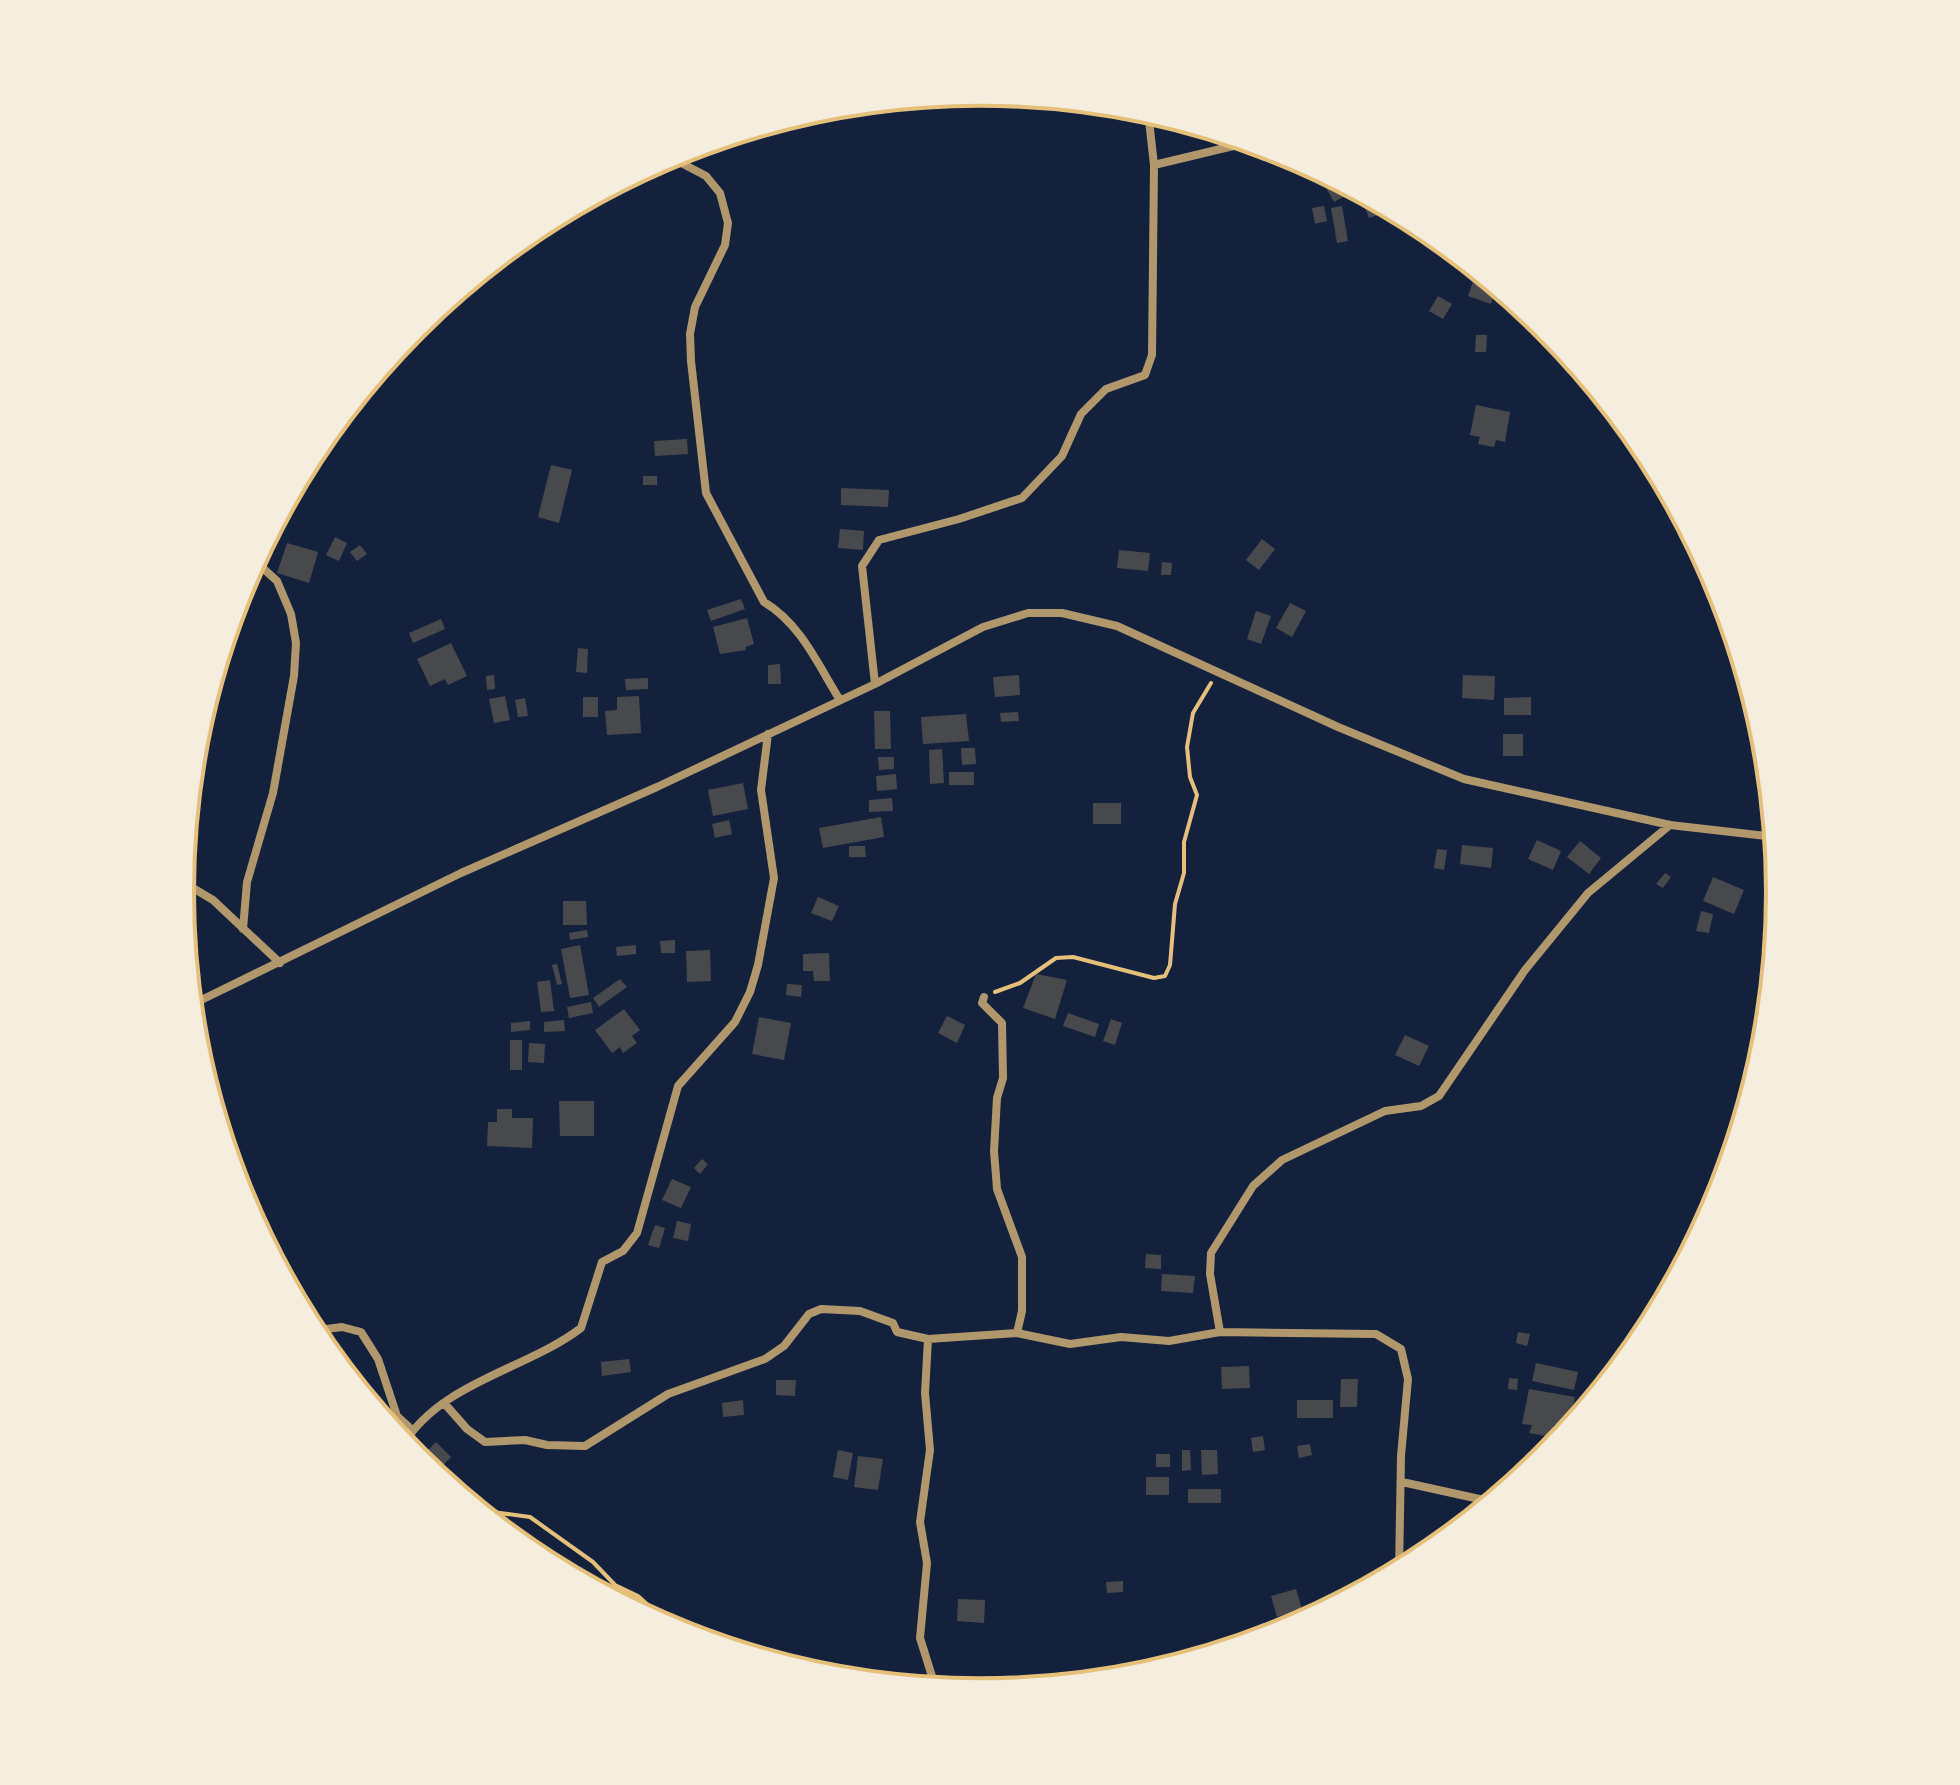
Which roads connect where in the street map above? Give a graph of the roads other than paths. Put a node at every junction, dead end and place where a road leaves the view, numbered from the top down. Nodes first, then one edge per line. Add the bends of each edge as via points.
1 (1150, 125) edge
2 (1229, 147) edge
3 (684, 164) edge
4 (1154, 165) junction
5 (264, 569) edge
6 (875, 684) junction
7 (840, 700) junction
8 (768, 734) junction
9 (1670, 825) junction
10 (1764, 836) edge
11 (194, 889) edge
12 (243, 929) junction
13 (280, 963) junction
14 (984, 997) road end
15 (201, 1000) edge
16 (326, 1329) edge
17 (1220, 1332) junction
18 (1017, 1333) junction
19 (928, 1339) junction
20 (445, 1404) junction
21 (412, 1430) junction
22 (410, 1434) edge
23 (1402, 1482) junction
24 (1480, 1499) edge
25 (1399, 1557) edge
26 (932, 1677) edge

1 - 4 street
2 - 4 street
3 - 7 street via 706,176 720,193 728,223 725,245 695,307 690,334 706,493 764,602 796,628
4 - 6 street via 1152,355 1145,375 1106,389 1081,414 1062,456 1022,498 879,540 862,566
5 - 12 street via 277,581 296,643 273,793 247,882
6 - 7 street
6 - 9 street via 983,627 1028,613 1062,613 1117,626 1464,779
7 - 8 street
8 - 13 street via 461,873
8 - 20 street via 761,790 774,878 758,965 735,1022 678,1086 637,1233 623,1251 602,1262 581,1328
9 - 10 street
9 - 17 street via 1588,893 1525,970 1439,1096 1421,1106 1385,1111 1282,1160 1253,1186 1211,1253
11 - 12 street
12 - 13 street
13 - 15 street
14 - 18 street via 982,1003 1002,1023 1004,1038 994,1151 997,1189 1022,1257
16 - 21 street via 361,1332 378,1359 397,1416
17 - 18 street via 1169,1341 1121,1337 1070,1344
17 - 23 street via 1376,1334 1401,1349 1408,1379
18 - 19 street
19 - 20 street via 897,1332 893,1323 869,1313 821,1309 809,1314 784,1346 765,1359 668,1394 585,1446 485,1442
19 - 26 street via 930,1450 920,1522 927,1563 920,1638
20 - 21 street
21 - 22 street
23 - 24 street
23 - 25 street

